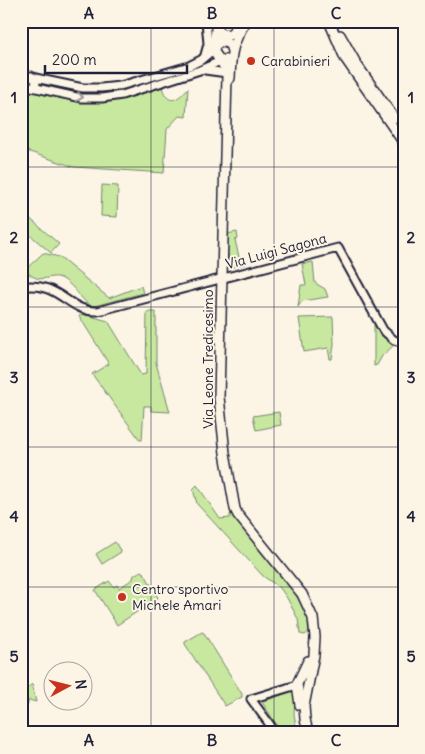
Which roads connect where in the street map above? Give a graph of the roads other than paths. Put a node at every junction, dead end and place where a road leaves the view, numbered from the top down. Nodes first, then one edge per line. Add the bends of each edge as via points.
1 (206, 21) edge
2 (246, 21) edge
3 (329, 21) edge
4 (335, 21) edge
5 (217, 26) edge
6 (235, 31) edge
7 (214, 48) junction
8 (204, 56) junction
9 (226, 57) junction
10 (200, 70) junction
11 (227, 73) junction
12 (21, 75) edge
13 (32, 76) junction
14 (27, 86) edge
15 (227, 108) junction
16 (404, 133) edge
17 (404, 143) edge
18 (221, 279) junction
19 (21, 287) edge
20 (404, 343) edge
21 (302, 686) junction
22 (276, 733) edge
23 (303, 733) edge
24 (308, 733) edge

1 - 8 street via 208,44
2 - 6 main road
3 - 17 main road via 344,58
4 - 16 main road via 345,46
5 - 6 main road via 224,35
5 - 7 main road
6 - 9 main road
7 - 8 street
7 - 9 main road via 214,55
7 - 9 main road via 218,42 230,45
8 - 13 street via 189,66 120,86 79,88
9 - 10 street
9 - 11 main road
9 - 15 main road via 230,97
10 - 11 street
14 -> 10 street via 81,98 102,98 122,95
11 - 15 main road
12 - 13 street
13 - 14 street via 26,80
15 - 18 main road, Via Leone Tredicesimo
18 - 19 street, Via Luigi Sagona via 93,312 46,287
18 - 20 street, Via Luigi Sagona via 338,248 383,330 394,340
18 - 21 main road, Via Leone Tredicesimo via 219,411 233,502 238,515 304,598 313,618 315,642
21 - 22 street via 251,699
21 - 23 main road
21 - 24 main road

